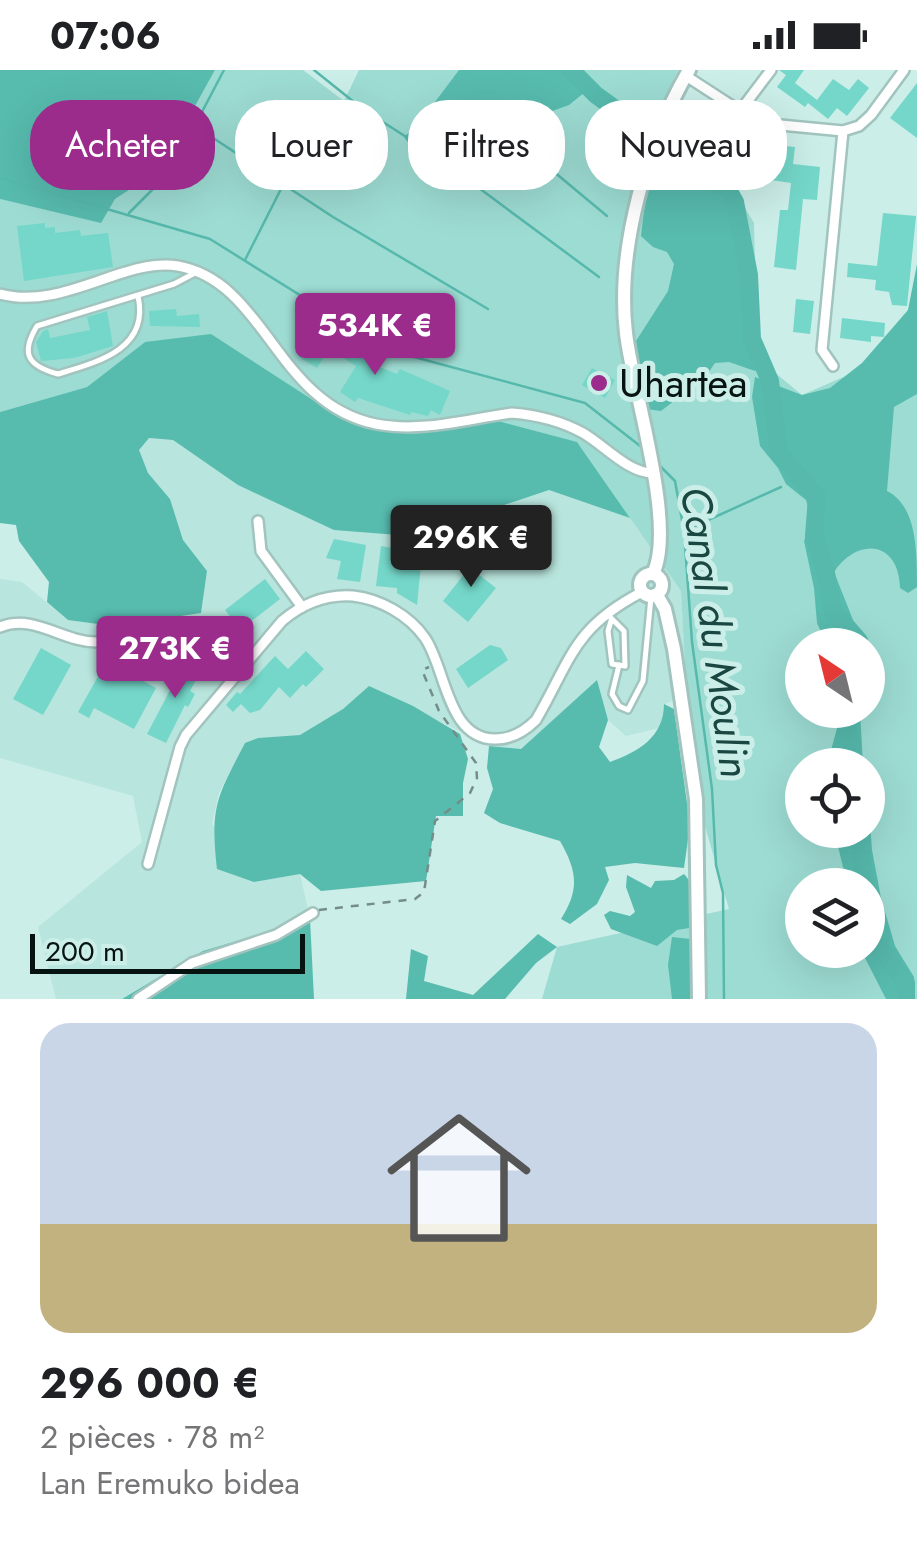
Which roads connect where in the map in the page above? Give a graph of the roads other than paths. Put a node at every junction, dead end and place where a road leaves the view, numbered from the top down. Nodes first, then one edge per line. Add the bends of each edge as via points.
1 (771, 70) edge
2 (904, 70) edge
3 (688, 73) edge
4 (726, 100) edge
5 (748, 100) edge
6 (787, 126) edge
7 (844, 131) junction
8 (196, 272) junction
9 (0, 294) edge
10 (138, 296) junction
11 (833, 366) dead end
12 (653, 474) junction
13 (258, 520) dead end
14 (650, 594) junction
15 (302, 606) junction
16 (609, 617) junction
17 (0, 628) edge
18 (619, 665) junction
19 (238, 673) junction
20 (148, 864) dead end
21 (313, 913) road end
22 (138, 999) edge
23 (699, 999) edge

1 - 5 street
2 - 7 street via 870,115
3 - 4 street
3 - 12 street via 651,151 634,216 624,299
6 - 7 street
7 - 11 street via 822,350
8 - 9 street via 154,266 51,296
8 - 10 lane
8 - 12 street via 240,301 306,385 355,418 411,428 528,414 576,430 639,472
10 - 10 lane via 37,326 28,341 33,363 58,374 114,353 140,326
12 - 14 street via 660,536 653,574 662,581
13 - 15 street via 261,551
14 - 16 street
14 - 18 lane via 643,681 628,710 612,694
14 - 23 street via 665,608 696,799
15 - 16 street via 340,596 391,608 428,642 468,729 490,740 514,736 536,720 584,633
15 - 19 street
16 - 18 lane via 612,664
16 - 18 lane via 624,631 625,666
17 - 19 street via 32,624 96,642 136,633 187,633
19 - 20 street via 180,747
21 - 22 street via 276,935 192,963

